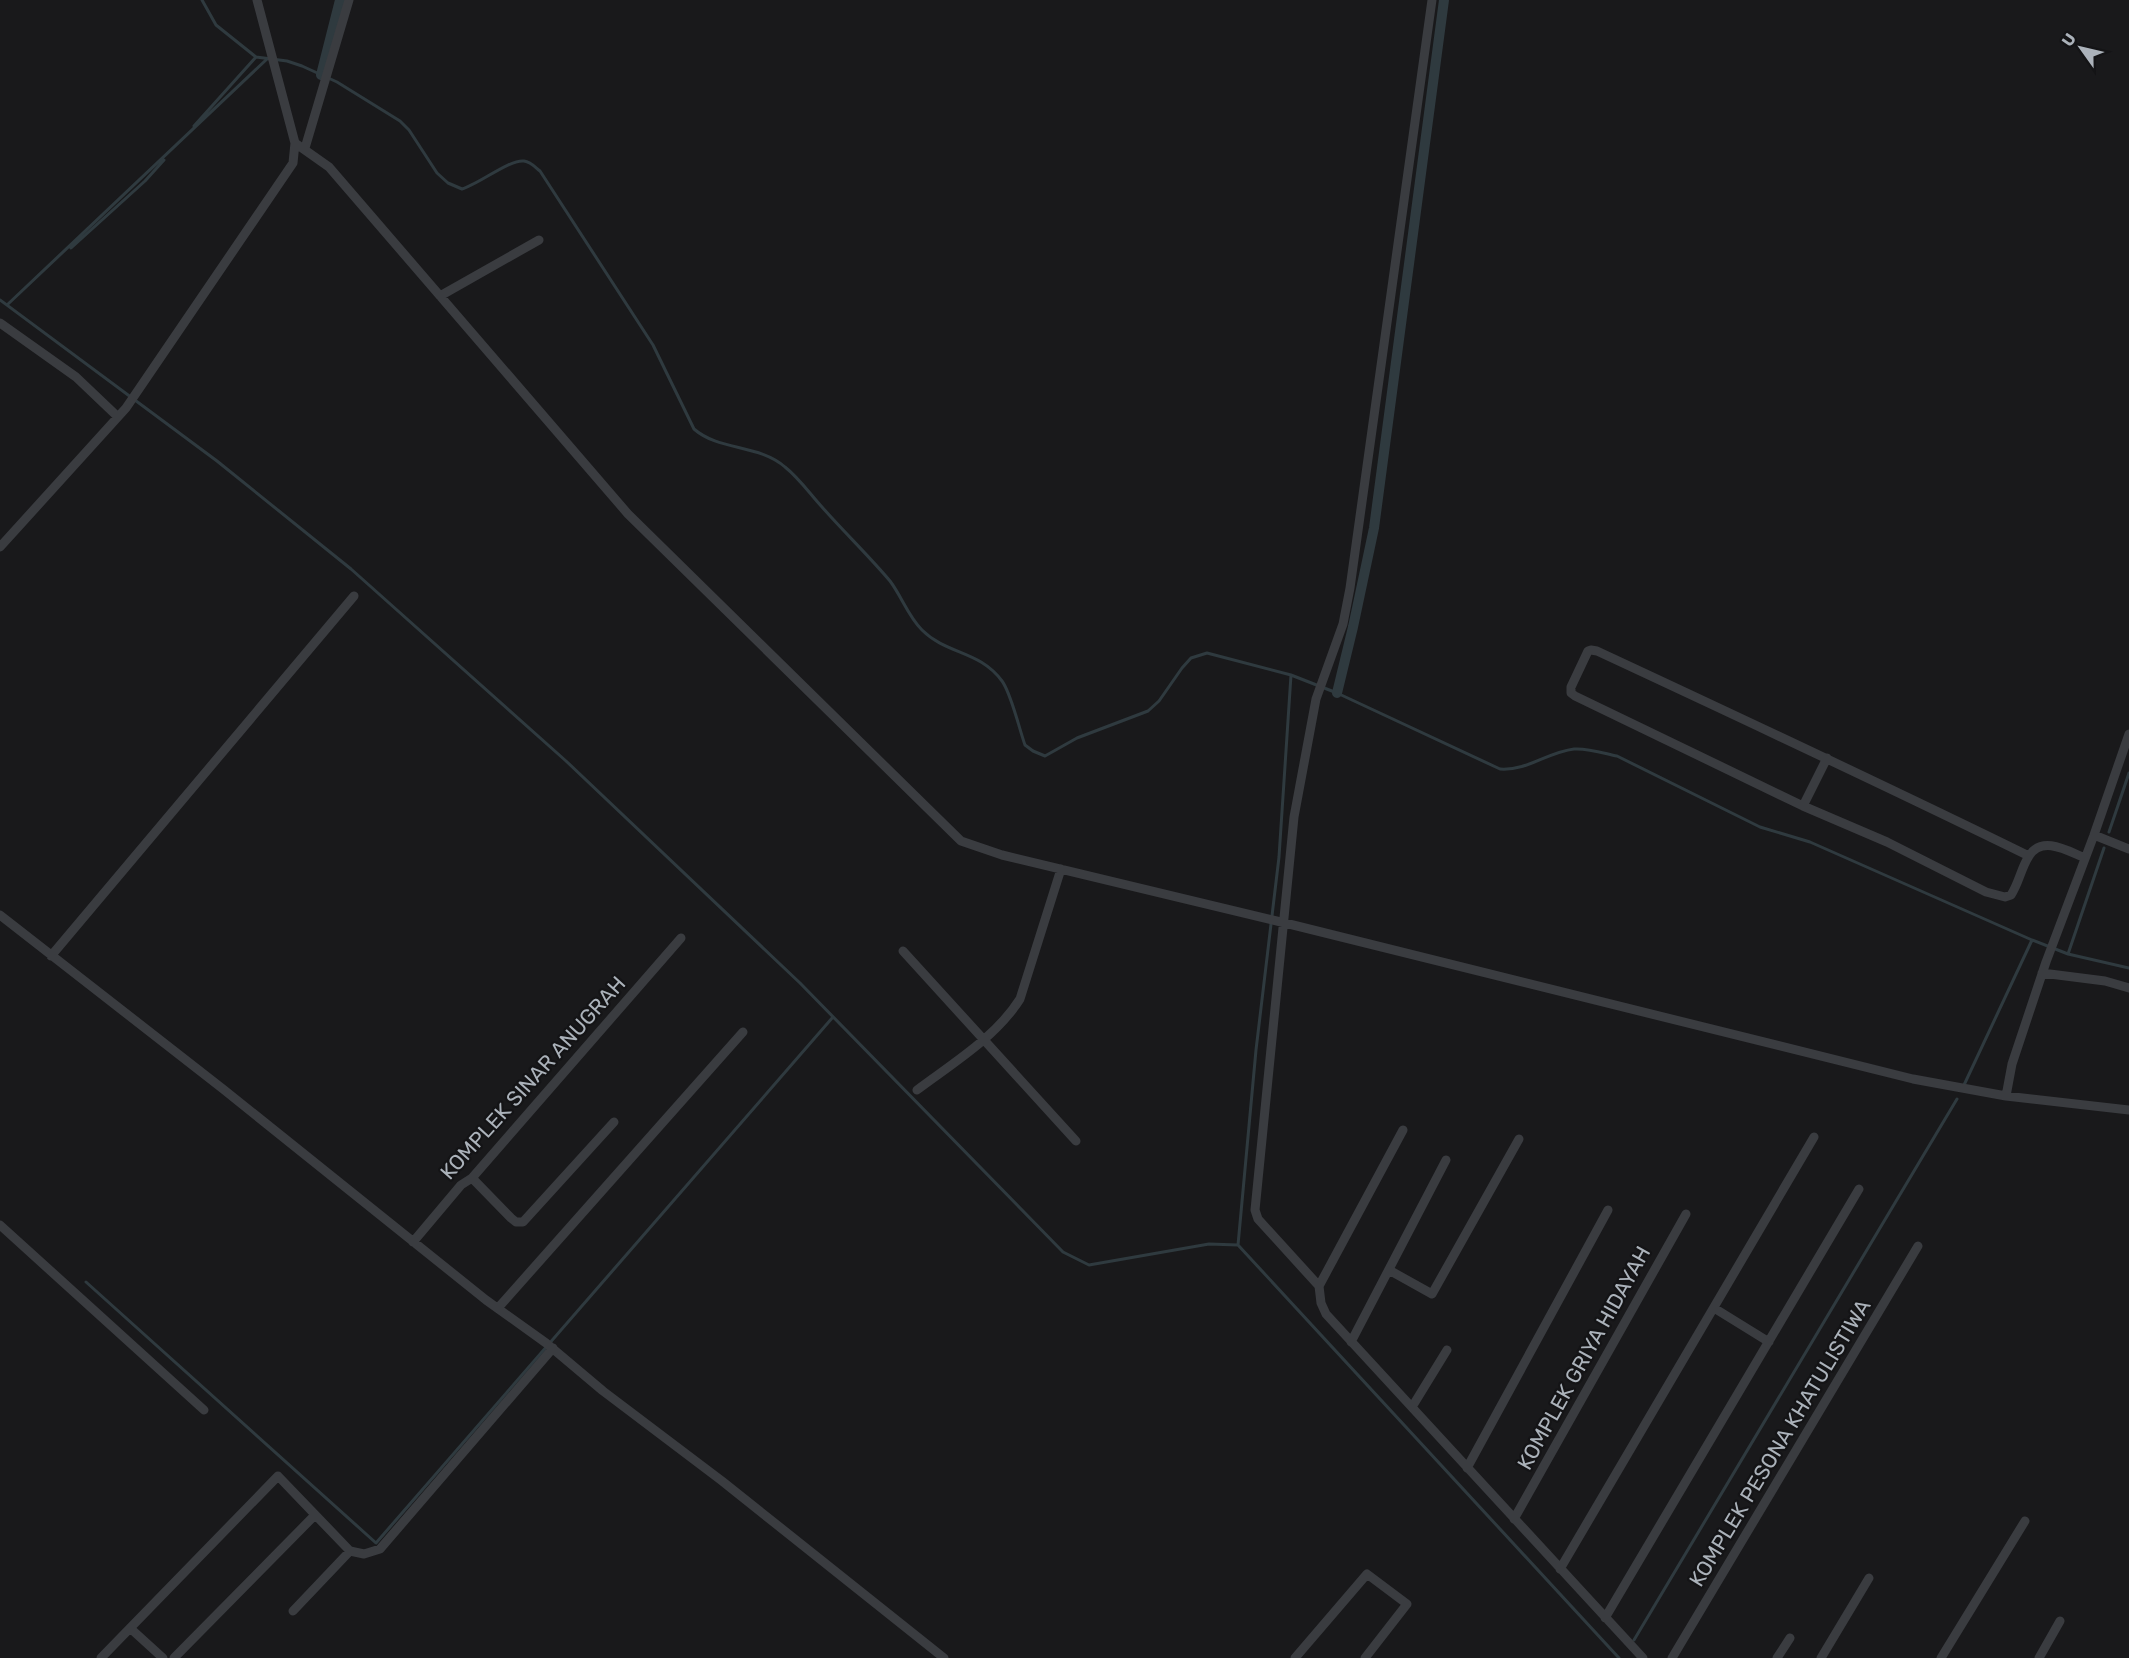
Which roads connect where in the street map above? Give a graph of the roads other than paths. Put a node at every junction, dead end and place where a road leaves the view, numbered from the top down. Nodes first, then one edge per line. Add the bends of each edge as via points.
1 (257, 0) edge
2 (349, 0) edge
3 (1432, 0) edge
4 (295, 143) junction
5 (305, 148) junction
6 (538, 240) dead end
7 (440, 296) junction
8 (0, 323) edge
9 (118, 417) junction
10 (0, 547) edge
11 (354, 596) dead end
12 (2129, 734) edge
13 (1827, 758) junction
14 (1803, 806) junction
15 (2094, 835) junction
16 (2129, 849) edge
17 (2028, 856) junction
18 (2085, 858) junction
19 (1061, 869) junction
20 (0, 915) edge
21 (1281, 922) junction
22 (681, 938) dead end
23 (903, 951) dead end
24 (51, 956) junction
25 (2042, 973) junction
26 (2129, 988) edge
27 (743, 1032) dead end
28 (984, 1038) junction
29 (917, 1090) dead end
30 (2006, 1095) junction
31 (2129, 1110) edge
32 (614, 1122) dead end
33 (1403, 1130) dead end
34 (1814, 1137) dead end
35 (1519, 1139) dead end
36 (1076, 1141) dead end
37 (1446, 1160) dead end
38 (472, 1178) junction
39 (1859, 1189) dead end
40 (1608, 1210) dead end
41 (1686, 1214) dead end
42 (0, 1226) edge
43 (413, 1242) junction
44 (1918, 1246) dead end
45 (1389, 1270) junction
46 (1319, 1286) junction
47 (498, 1308) junction
48 (1714, 1308) junction
49 (1769, 1341) junction
50 (1351, 1342) junction
51 (550, 1345) junction
52 (1447, 1350) dead end
53 (1412, 1407) junction
54 (204, 1410) dead end
55 (1467, 1467) junction
56 (315, 1515) junction
57 (1514, 1519) junction
58 (2025, 1521) dead end
59 (350, 1551) junction
60 (1560, 1569) junction
61 (1869, 1578) dead end
62 (294, 1611) dead end
63 (1605, 1618) junction
64 (2060, 1621) dead end
65 (130, 1628) junction
66 (1790, 1638) dead end
67 (101, 1658) edge
68 (163, 1658) edge
69 (174, 1658) edge
70 (944, 1658) edge
71 (1295, 1658) edge
72 (1365, 1658) edge
73 (1643, 1658) edge
74 (1672, 1658) edge
75 (1778, 1658) edge
76 (1821, 1658) edge
77 (1941, 1658) edge
78 (2039, 1658) edge

1 - 4 street
2 - 5 street
3 - 21 street via 1356,555 1343,624 1316,699 1294,817
4 - 5 street
4 - 9 street via 293,163
5 - 7 street via 329,167
6 - 7 street
7 - 19 street via 628,514 956,837 975,847
8 - 9 street via 75,377
9 - 10 street
11 - 24 street
12 - 15 street
13 - 14 street
13 - 14 street via 1588,651 1571,687 1575,696
13 - 17 street
14 - 17 street via 1999,896 2011,895
15 - 16 street
15 - 18 street
17 - 18 street via 2038,847 2049,845
18 - 25 street
19 - 21 street
19 - 28 street via 1020,999
20 - 24 street
21 - 30 street via 1913,1079
21 - 46 street via 1255,1210 1258,1219
22 - 38 street, KOMPLEK SINAR ANUGRAH
23 - 28 street
24 - 43 street
25 - 26 street
25 - 30 street via 2012,1064
27 - 47 street
28 - 29 street
28 - 36 street
30 - 31 street
32 - 38 street via 523,1222 511,1218
33 - 46 street
34 - 48 street
35 - 45 street via 1432,1294
37 - 45 street
38 - 43 street, KOMPLEK SINAR ANUGRAH via 461,1185
39 - 49 street
40 - 55 street
41 - 57 street, KOMPLEK GRIYA HIDAYAH
42 - 54 street
43 - 47 street
44 - 74 street, KOMPLEK PESONA KHATULISTIWA
45 - 50 street
46 - 50 street via 1326,1314
47 - 51 street
48 - 49 street
48 - 60 street
49 - 63 street
50 - 53 street
51 - 59 street via 380,1549 364,1554
51 - 70 street via 603,1391
52 - 53 street
53 - 55 street
55 - 57 street
56 - 59 street
56 - 65 street via 278,1476
56 - 69 street
57 - 60 street
58 - 77 street
59 - 62 street
60 - 63 street
61 - 76 street
63 - 73 street
64 - 78 street
65 - 67 street
65 - 68 street
66 - 75 street
71 - 72 street via 1367,1574 1407,1604

